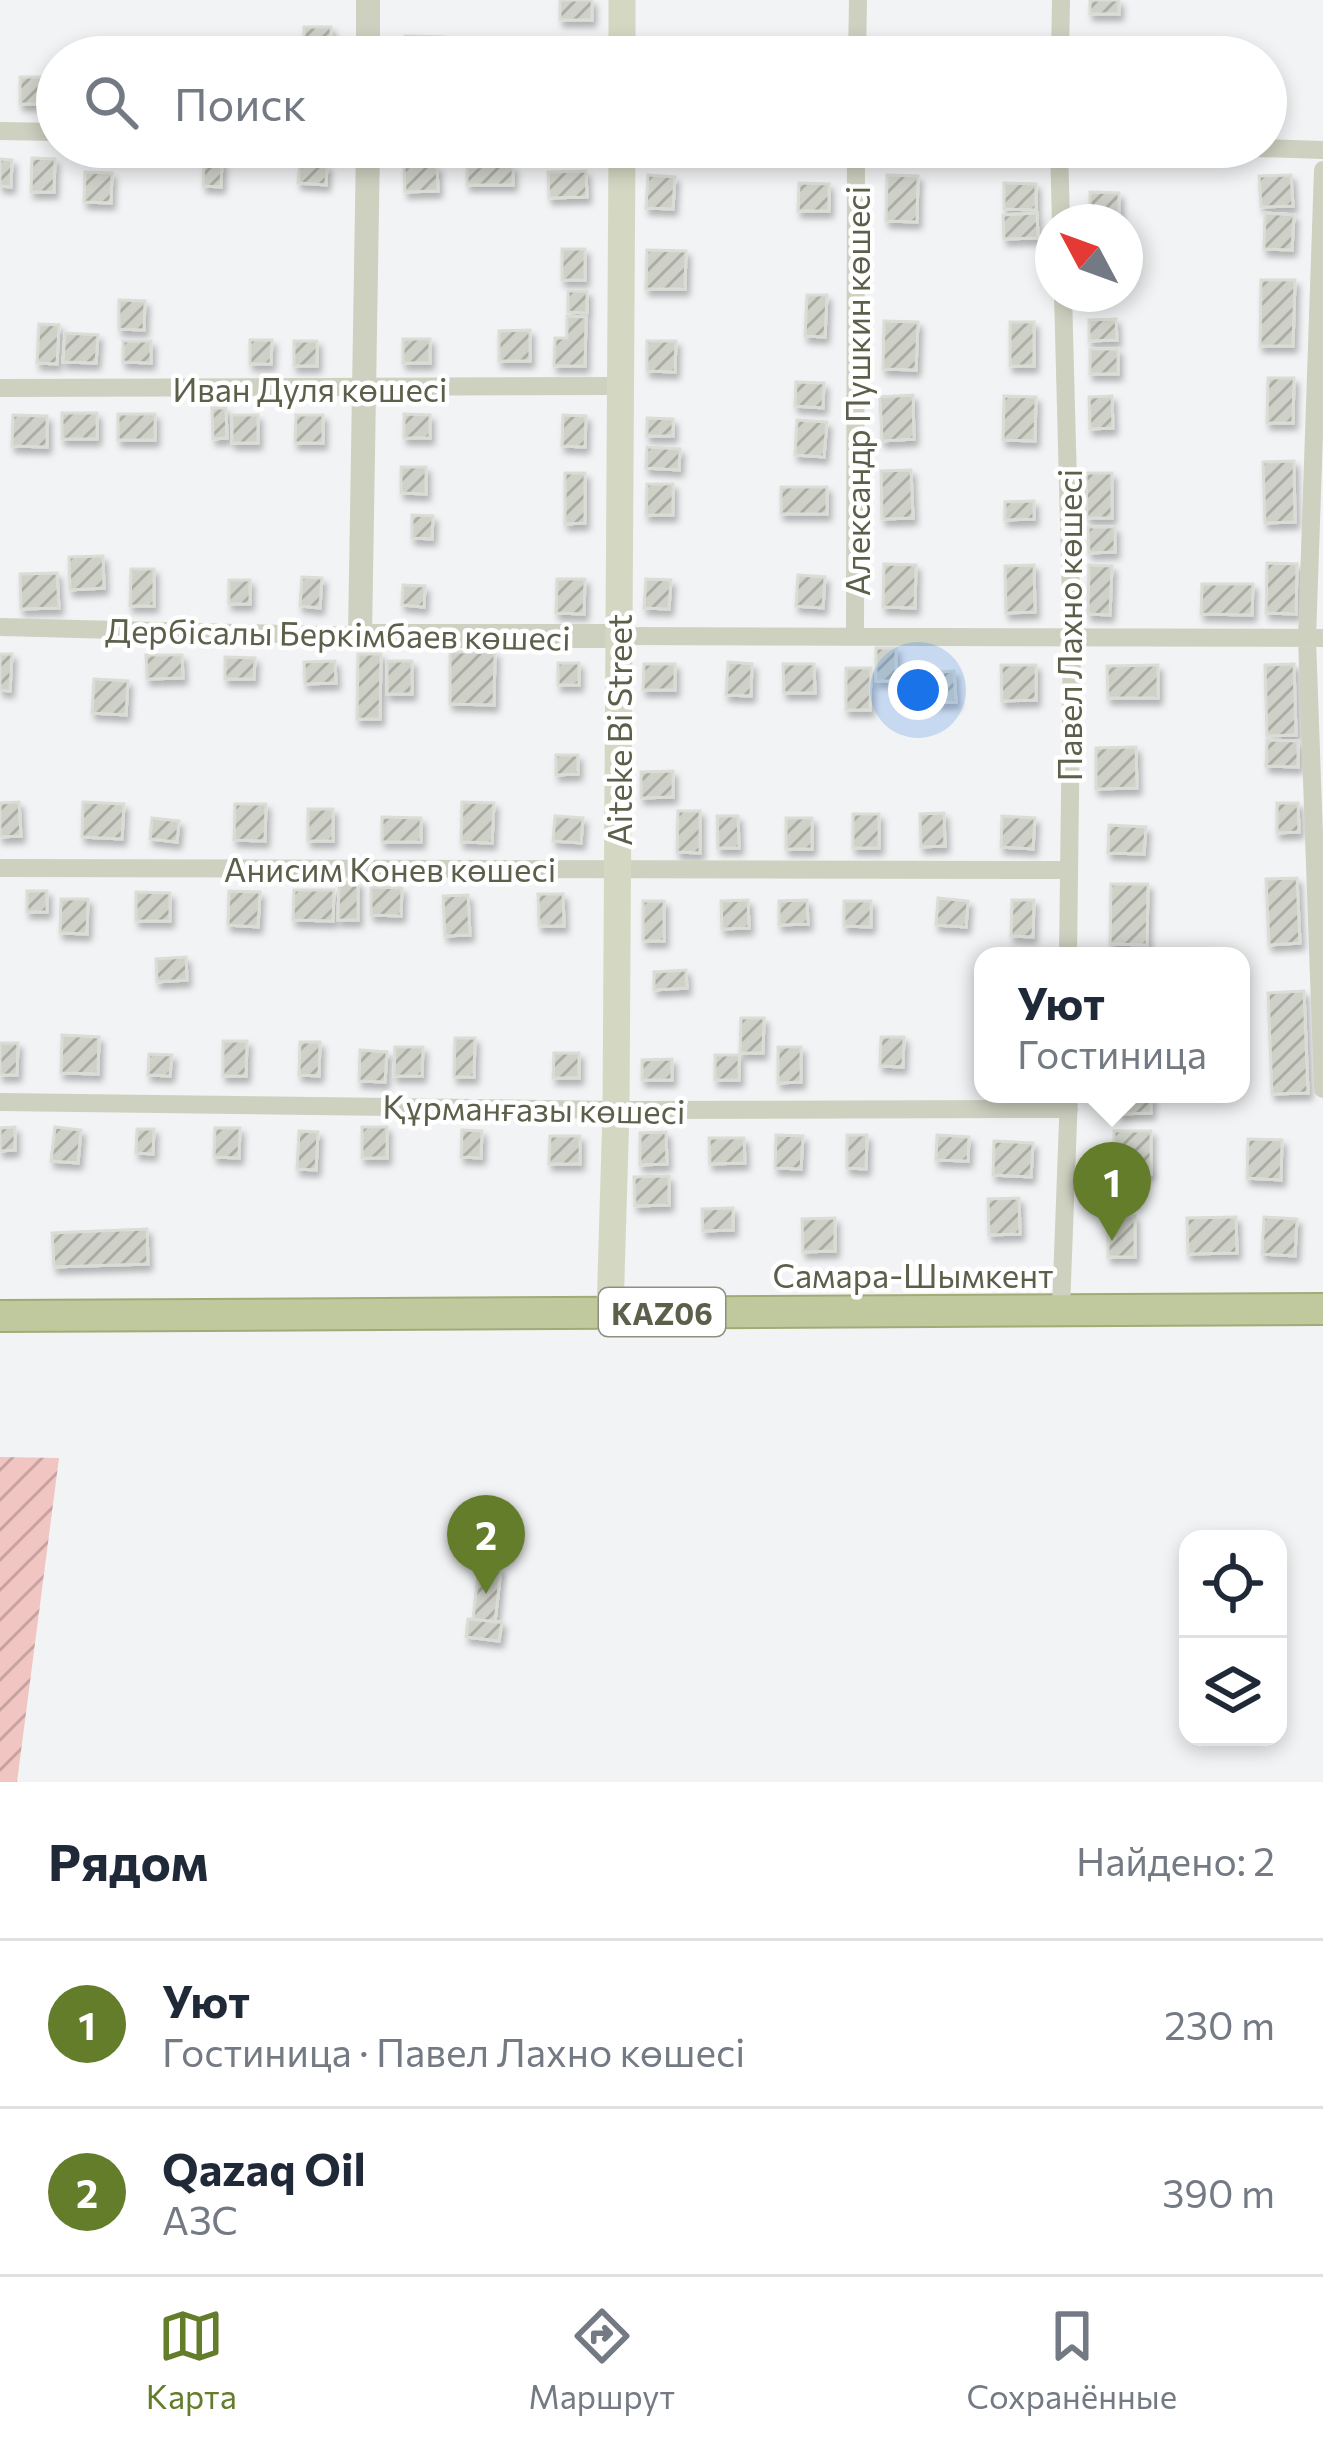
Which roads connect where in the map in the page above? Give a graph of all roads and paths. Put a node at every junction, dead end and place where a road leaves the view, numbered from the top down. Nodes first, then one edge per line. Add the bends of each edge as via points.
1 (368, 0) edge
2 (622, 0) edge
3 (858, 0) edge
4 (1060, 0) edge
5 (368, 36) edge
6 (622, 36) edge
7 (857, 36) edge
8 (1060, 36) edge
9 (0, 130) edge
10 (36, 131) edge
11 (1287, 149) edge
12 (1323, 150) edge
13 (368, 168) edge
14 (622, 168) edge
15 (856, 168) edge
16 (1060, 168) edge
17 (1323, 170) edge
18 (1061, 204) edge
19 (1063, 312) edge
20 (620, 386) junction
21 (0, 388) edge
22 (366, 390) junction
23 (0, 627) edge
24 (360, 636) junction
25 (619, 636) junction
26 (855, 636) junction
27 (1072, 636) junction
28 (1315, 638) edge
29 (0, 868) edge
30 (617, 868) junction
31 (1067, 870) junction
32 (1068, 947) edge
33 (1323, 1090) edge
34 (0, 1102) edge
35 (1012, 1103) edge
36 (1069, 1103) edge
37 (616, 1110) junction
38 (1061, 1309) junction
39 (1323, 1309) edge
40 (610, 1312) junction
41 (0, 1316) edge

1 - 5 street
2 - 6 main road
3 - 7 street
4 - 8 street
9 - 10 street
11 - 12 street
13 - 22 street
14 - 20 main road, Aiteke Bi Street
15 - 26 street, Александр Пушкин көшесі
16 - 18 street
17 - 28 street
19 - 27 street, Павел Лахно көшесі
20 - 22 street, Иван Дуля көшесі
20 - 25 main road, Aiteke Bi Street
21 - 22 street, Иван Дуля көшесі
22 - 24 street
23 - 24 street, Дербісалы Беркімбаев көшесі
24 - 25 street, Дербісалы Беркімбаев көшесі
25 - 26 street, Дербісалы Беркімбаев көшесі
25 - 30 main road, Aiteke Bi Street
26 - 27 street, Дербісалы Беркімбаев көшесі
27 - 28 street, Дербісалы Беркімбаев көшесі
27 - 31 street, Павел Лахно көшесі
28 - 33 street
29 - 30 street, Анисим Конев көшесі
30 - 31 street, Анисим Конев көшесі
30 - 37 main road, Aiteke Bi Street
31 - 32 street, Павел Лахно көшесі
34 - 37 street, Құрманғазы көшесі
35 - 37 street, Құрманғазы көшесі
36 - 38 street
37 - 40 main road, Aiteke Bi Street
38 - 39 highway, Самара-Шымкент / KАZ06
38 - 40 highway, Самара-Шымкент / KАZ06
40 - 41 highway, Самара-Шымкент / KАZ06

